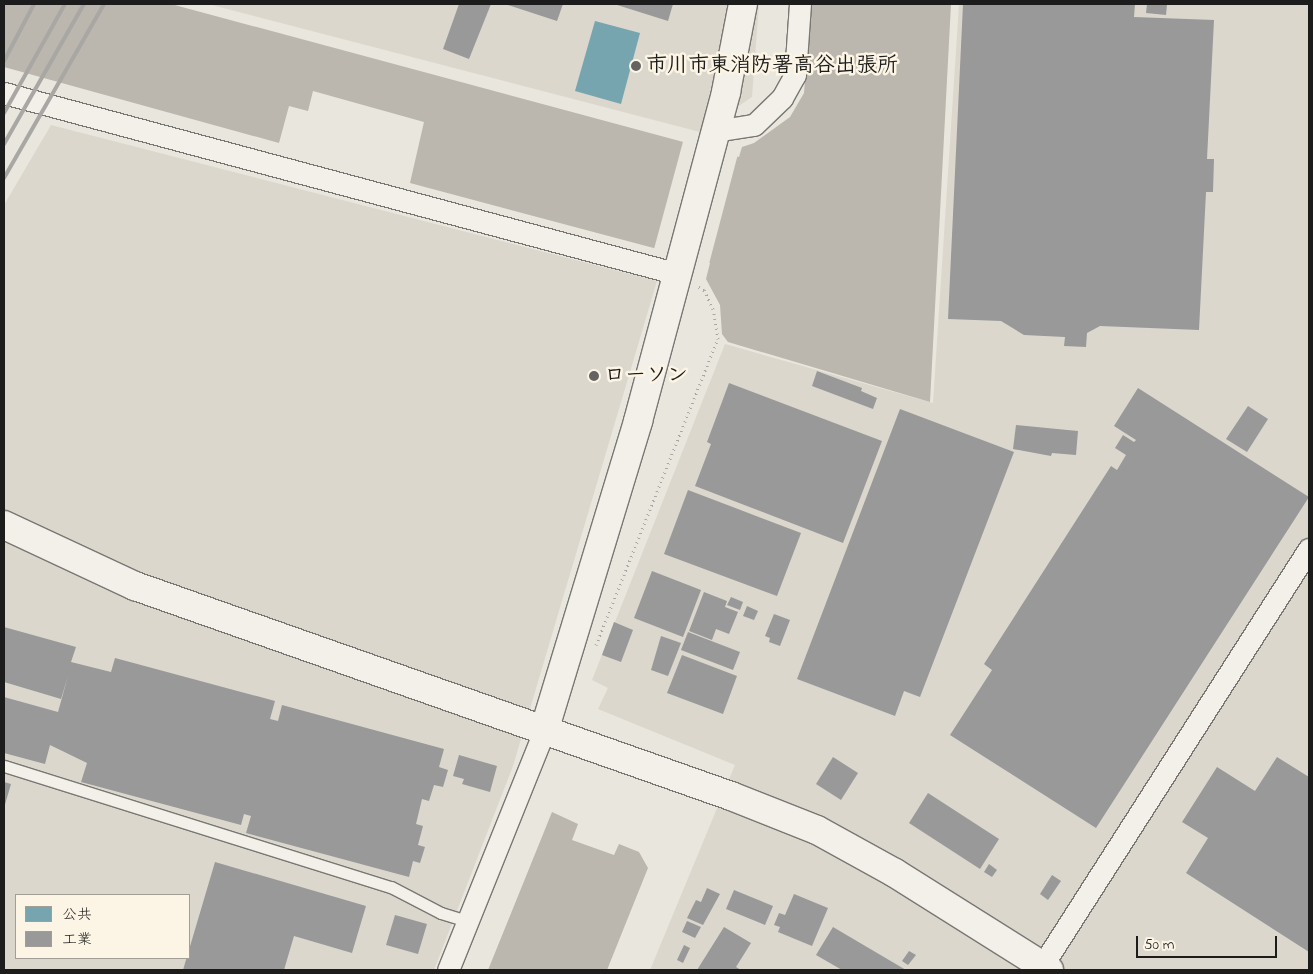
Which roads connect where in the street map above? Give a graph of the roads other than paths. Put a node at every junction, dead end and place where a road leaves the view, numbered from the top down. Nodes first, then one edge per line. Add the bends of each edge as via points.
1 (743, 4) edge
2 (800, 4) edge
3 (4, 93) edge
4 (714, 139) junction
5 (681, 265) junction
6 (4, 525) edge
7 (1309, 549) edge
8 (544, 730) junction
9 (4, 766) edge
10 (468, 921) junction
11 (1039, 967) edge
12 (448, 970) edge

1 - 4 street via 738,40
2 - 4 street via 795,75 782,98 754,126
3 - 5 street
4 - 5 street
5 - 8 street via 638,422
6 - 8 street via 135,586
7 - 11 street
8 - 10 street
8 - 11 street via 817,830 895,873
9 - 10 lane via 391,887 441,913
10 - 12 street

